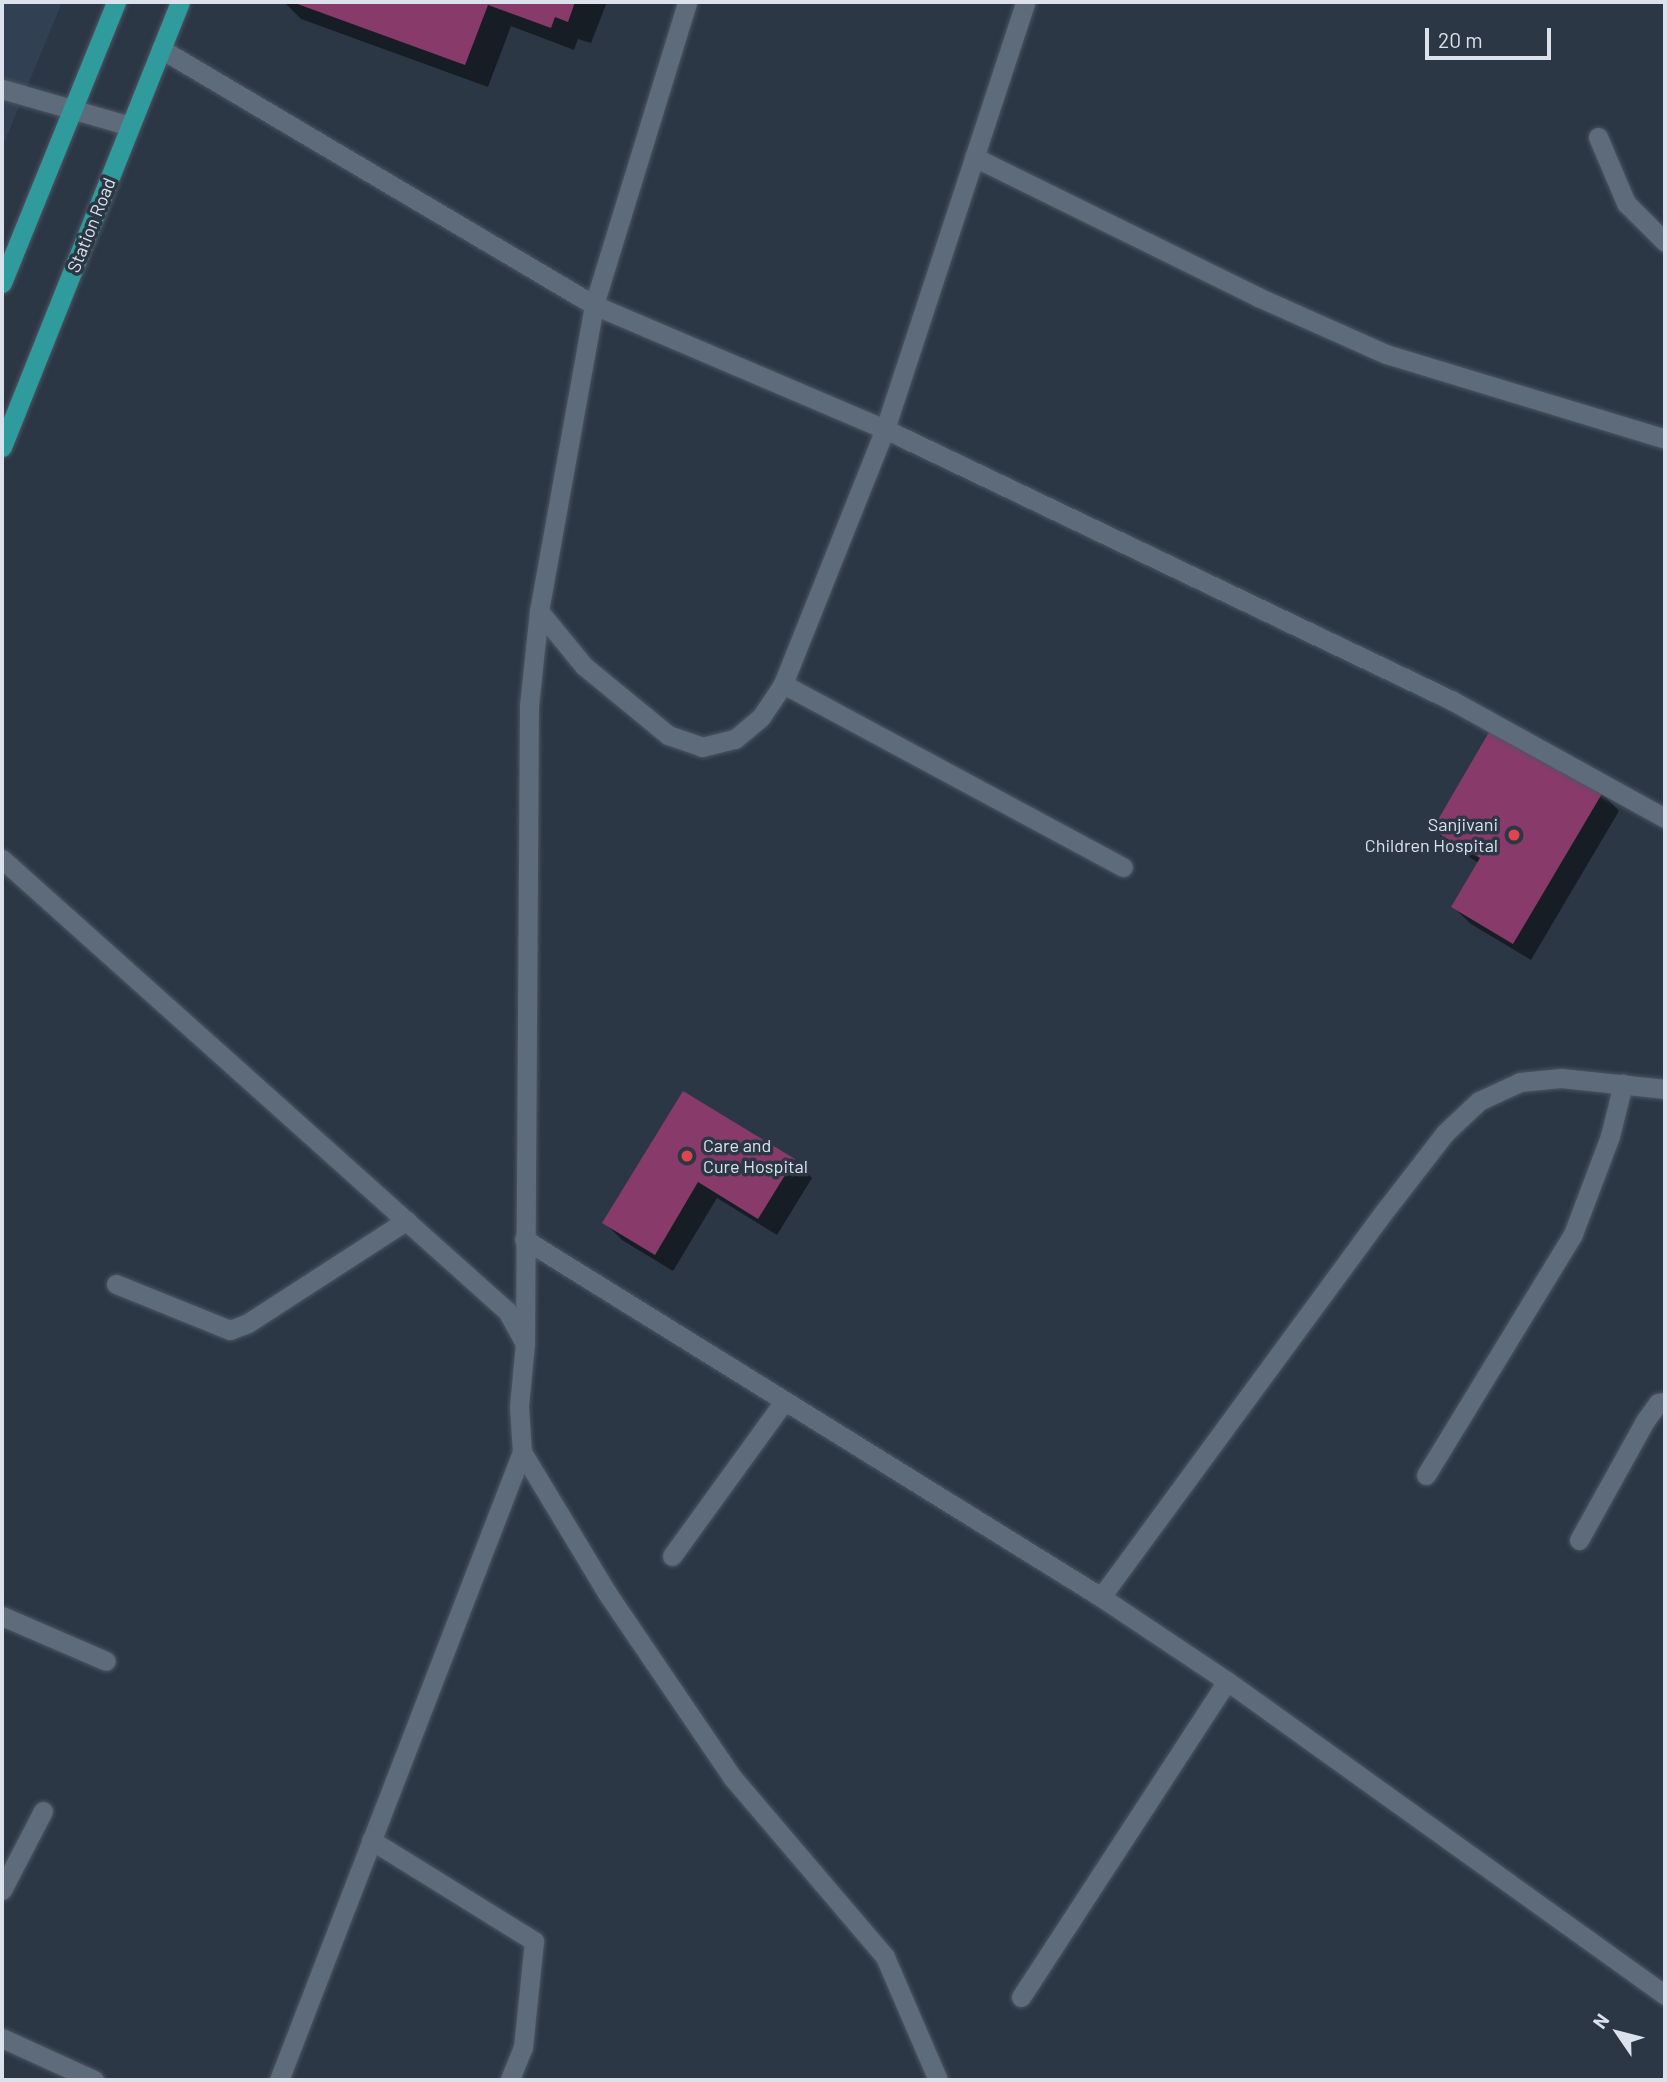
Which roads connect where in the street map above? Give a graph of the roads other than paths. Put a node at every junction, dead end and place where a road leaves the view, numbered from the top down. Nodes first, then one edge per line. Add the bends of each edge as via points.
1 (116, 2) edge
2 (180, 2) edge
3 (687, 2) edge
4 (1024, 2) edge
5 (161, 49) junction
6 (2, 89) edge
7 (72, 109) junction
8 (130, 126) junction
9 (1598, 137) dead end
10 (974, 156) junction
11 (1665, 242) edge
12 (2, 284) edge
13 (594, 305) junction
14 (886, 429) junction
15 (1665, 439) edge
16 (2, 447) edge
17 (539, 611) junction
18 (783, 684) junction
19 (1665, 818) edge
20 (2, 859) edge
21 (1123, 867) dead end
22 (1623, 1084) junction
23 (1665, 1089) edge
24 (407, 1220) junction
25 (524, 1239) junction
26 (116, 1284) dead end
27 (525, 1343) junction
28 (784, 1401) junction
29 (1665, 1402) edge
30 (522, 1452) junction
31 (1426, 1475) dead end
32 (1579, 1540) dead end
33 (672, 1556) dead end
34 (1101, 1597) junction
35 (2, 1616) edge
36 (106, 1661) dead end
37 (1227, 1681) junction
38 (43, 1811) dead end
39 (371, 1840) junction
40 (2, 1890) edge
41 (1665, 1995) edge
42 (1021, 1997) dead end
43 (2, 2038) edge
44 (94, 2080) edge
45 (279, 2080) edge
46 (510, 2080) edge
47 (937, 2080) edge

1 - 7 main road
2 - 5 main road, Station Road
3 - 13 street
4 - 10 street
5 - 8 main road, Station Road
5 - 13 street
6 - 7 street
7 - 8 street
7 - 12 main road
8 - 16 main road, Station Road
9 - 11 street via 1626,203
10 - 14 street
10 - 15 street via 1258,297 1386,354
13 - 14 street
13 - 17 street
14 - 18 street
14 - 19 street via 1451,700
17 - 18 street via 584,666 627,704 668,736 702,747 735,739 761,718
17 - 25 street via 529,706
18 - 21 street
20 - 24 street
22 - 23 street
22 - 31 street via 1610,1136 1573,1234
22 - 34 street via 1561,1078 1520,1082 1479,1101 1446,1133
24 - 26 street via 248,1323 230,1330
24 - 27 street via 507,1311
25 - 27 street
25 - 28 street
27 - 30 street
28 - 33 street
28 - 34 street
29 - 32 street via 1658,1402 1645,1421
30 - 39 street
30 - 47 street via 607,1593 732,1777 885,1957
34 - 37 street
35 - 36 street
37 - 41 street
37 - 42 street
38 - 40 street
39 - 45 street
39 - 46 street via 534,1941 523,2047
43 - 44 street

